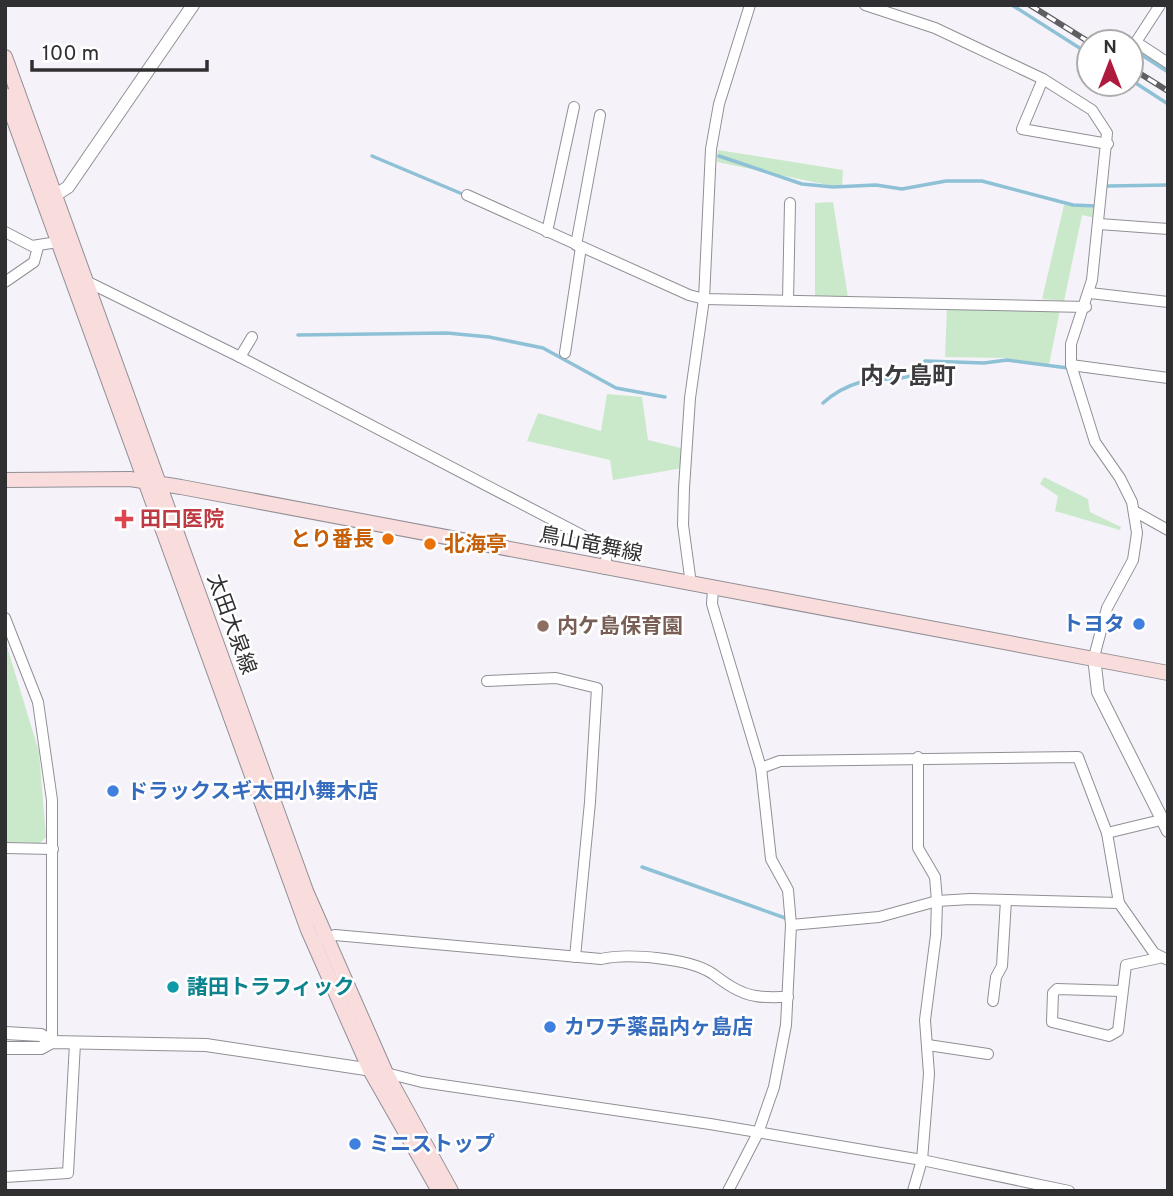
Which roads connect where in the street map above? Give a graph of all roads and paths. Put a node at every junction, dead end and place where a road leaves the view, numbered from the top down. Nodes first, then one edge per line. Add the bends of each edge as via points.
1 (193, 5) edge
2 (750, 5) edge
3 (865, 5) edge
4 (1160, 5) edge
5 (5, 57) edge
6 (1168, 63) edge
7 (1043, 79) junction
8 (5, 95) edge
9 (574, 107) dead end
10 (600, 115) dead end
11 (1108, 144) junction
12 (467, 195) dead end
13 (50, 199) junction
14 (790, 203) dead end
15 (1099, 224) junction
16 (1168, 229) edge
17 (5, 232) edge
18 (547, 232) junction
19 (65, 241) junction
20 (579, 246) junction
21 (38, 247) junction
22 (5, 282) edge
23 (88, 282) junction
24 (1090, 293) junction
25 (704, 299) junction
26 (788, 300) junction
27 (1168, 302) edge
28 (1086, 307) junction
29 (252, 337) dead end
30 (565, 353) dead end
31 (240, 357) junction
32 (1071, 365) junction
33 (1168, 377) edge
34 (5, 480) edge
35 (145, 482) junction
36 (160, 484) junction
37 (1135, 511) junction
38 (1168, 530) edge
39 (605, 569) junction
40 (691, 584) junction
41 (713, 589) junction
42 (7, 625) edge
43 (1094, 657) junction
44 (1168, 673) edge
45 (487, 681) dead end
46 (918, 758) junction
47 (761, 768) junction
48 (1164, 825) edge
49 (1107, 833) junction
50 (5, 848) edge
51 (53, 849) junction
52 (1006, 900) junction
53 (937, 901) junction
54 (1119, 903) junction
55 (791, 925) junction
56 (319, 940) junction
57 (575, 957) junction
58 (1163, 959) edge
59 (1121, 991) junction
60 (788, 998) junction
61 (993, 1001) dead end
62 (5, 1033) edge
63 (52, 1042) junction
64 (75, 1043) junction
65 (928, 1045) junction
66 (5, 1048) edge
67 (988, 1054) dead end
68 (370, 1070) junction
69 (386, 1073) junction
70 (758, 1133) junction
71 (922, 1160) junction
72 (5, 1177) edge
73 (439, 1191) edge
74 (451, 1191) edge
75 (728, 1191) edge
76 (913, 1191) edge
77 (1069, 1191) edge

1 - 13 street via 76,176
2 - 25 street via 710,149
3 - 7 street via 936,28
4 - 6 street via 1136,42
5 - 13 main road, 太田大泉線
7 - 11 street via 1092,110 1102,123
7 - 11 street via 1022,124 1024,132
8 - 13 main road, 太田大泉線
9 - 18 street
10 - 20 street
11 - 15 street
12 - 18 street
13 - 19 main road, 太田大泉線
14 - 26 street
15 - 16 street
15 - 24 street
17 - 21 street
18 - 20 street
19 - 21 street
19 - 23 main road, 太田大泉線
19 - 35 main road, 太田大泉線
20 - 25 street
20 - 30 street
21 - 22 street via 34,261
23 - 31 street
23 - 36 main road, 太田大泉線
24 - 27 street
24 - 28 street
25 - 26 street
25 - 40 street via 690,398 684,488
26 - 28 street
28 - 32 street via 1071,344
29 - 31 street
31 - 39 street via 599,544 607,552
32 - 33 street
32 - 37 street via 1095,442 1120,478
34 - 35 main road, 鳥山竜舞線
35 - 36 main road, 鳥山竜舞線
35 - 56 main road, 太田大泉線
36 - 39 main road, 鳥山竜舞線
36 - 56 main road, 太田大泉線 via 306,891
37 - 38 street
37 - 43 street via 1135,553 1107,608
39 - 40 main road, 鳥山竜舞線
40 - 41 main road, 鳥山竜舞線
41 - 43 main road, 鳥山竜舞線
41 - 47 street via 712,604
42 - 51 street via 38,702 52,800
43 - 44 main road, 鳥山竜舞線
43 - 48 street via 1098,692
45 - 57 street via 556,678 597,688
46 - 47 street via 780,761
46 - 49 street via 1078,757
46 - 53 street via 918,848 935,877
47 - 55 street via 771,859 788,890
48 - 49 street
49 - 54 street
50 - 51 street
51 - 63 street
52 - 53 street
52 - 54 street
52 - 61 street via 1002,966
53 - 55 street via 880,917
53 - 65 street via 925,1020
54 - 58 street
55 - 60 street
56 - 57 street via 335,935
56 - 68 main road, 太田大泉線
56 - 69 main road, 太田大泉線
57 - 60 street via 674,961 713,974 754,996
58 - 59 street via 1126,965
59 - 59 street via 1115,1035 1052,1021 1057,989
60 - 70 street via 774,1087
62 - 63 street via 41,1035
63 - 64 street
63 - 66 street via 41,1048
64 - 68 street via 206,1045
64 - 72 street via 68,1173
65 - 67 street
65 - 71 street
68 - 69 street
68 - 73 main road, 太田大泉線
69 - 70 street
69 - 74 main road, 太田大泉線
70 - 71 street
70 - 75 street
71 - 76 street
71 - 77 street

